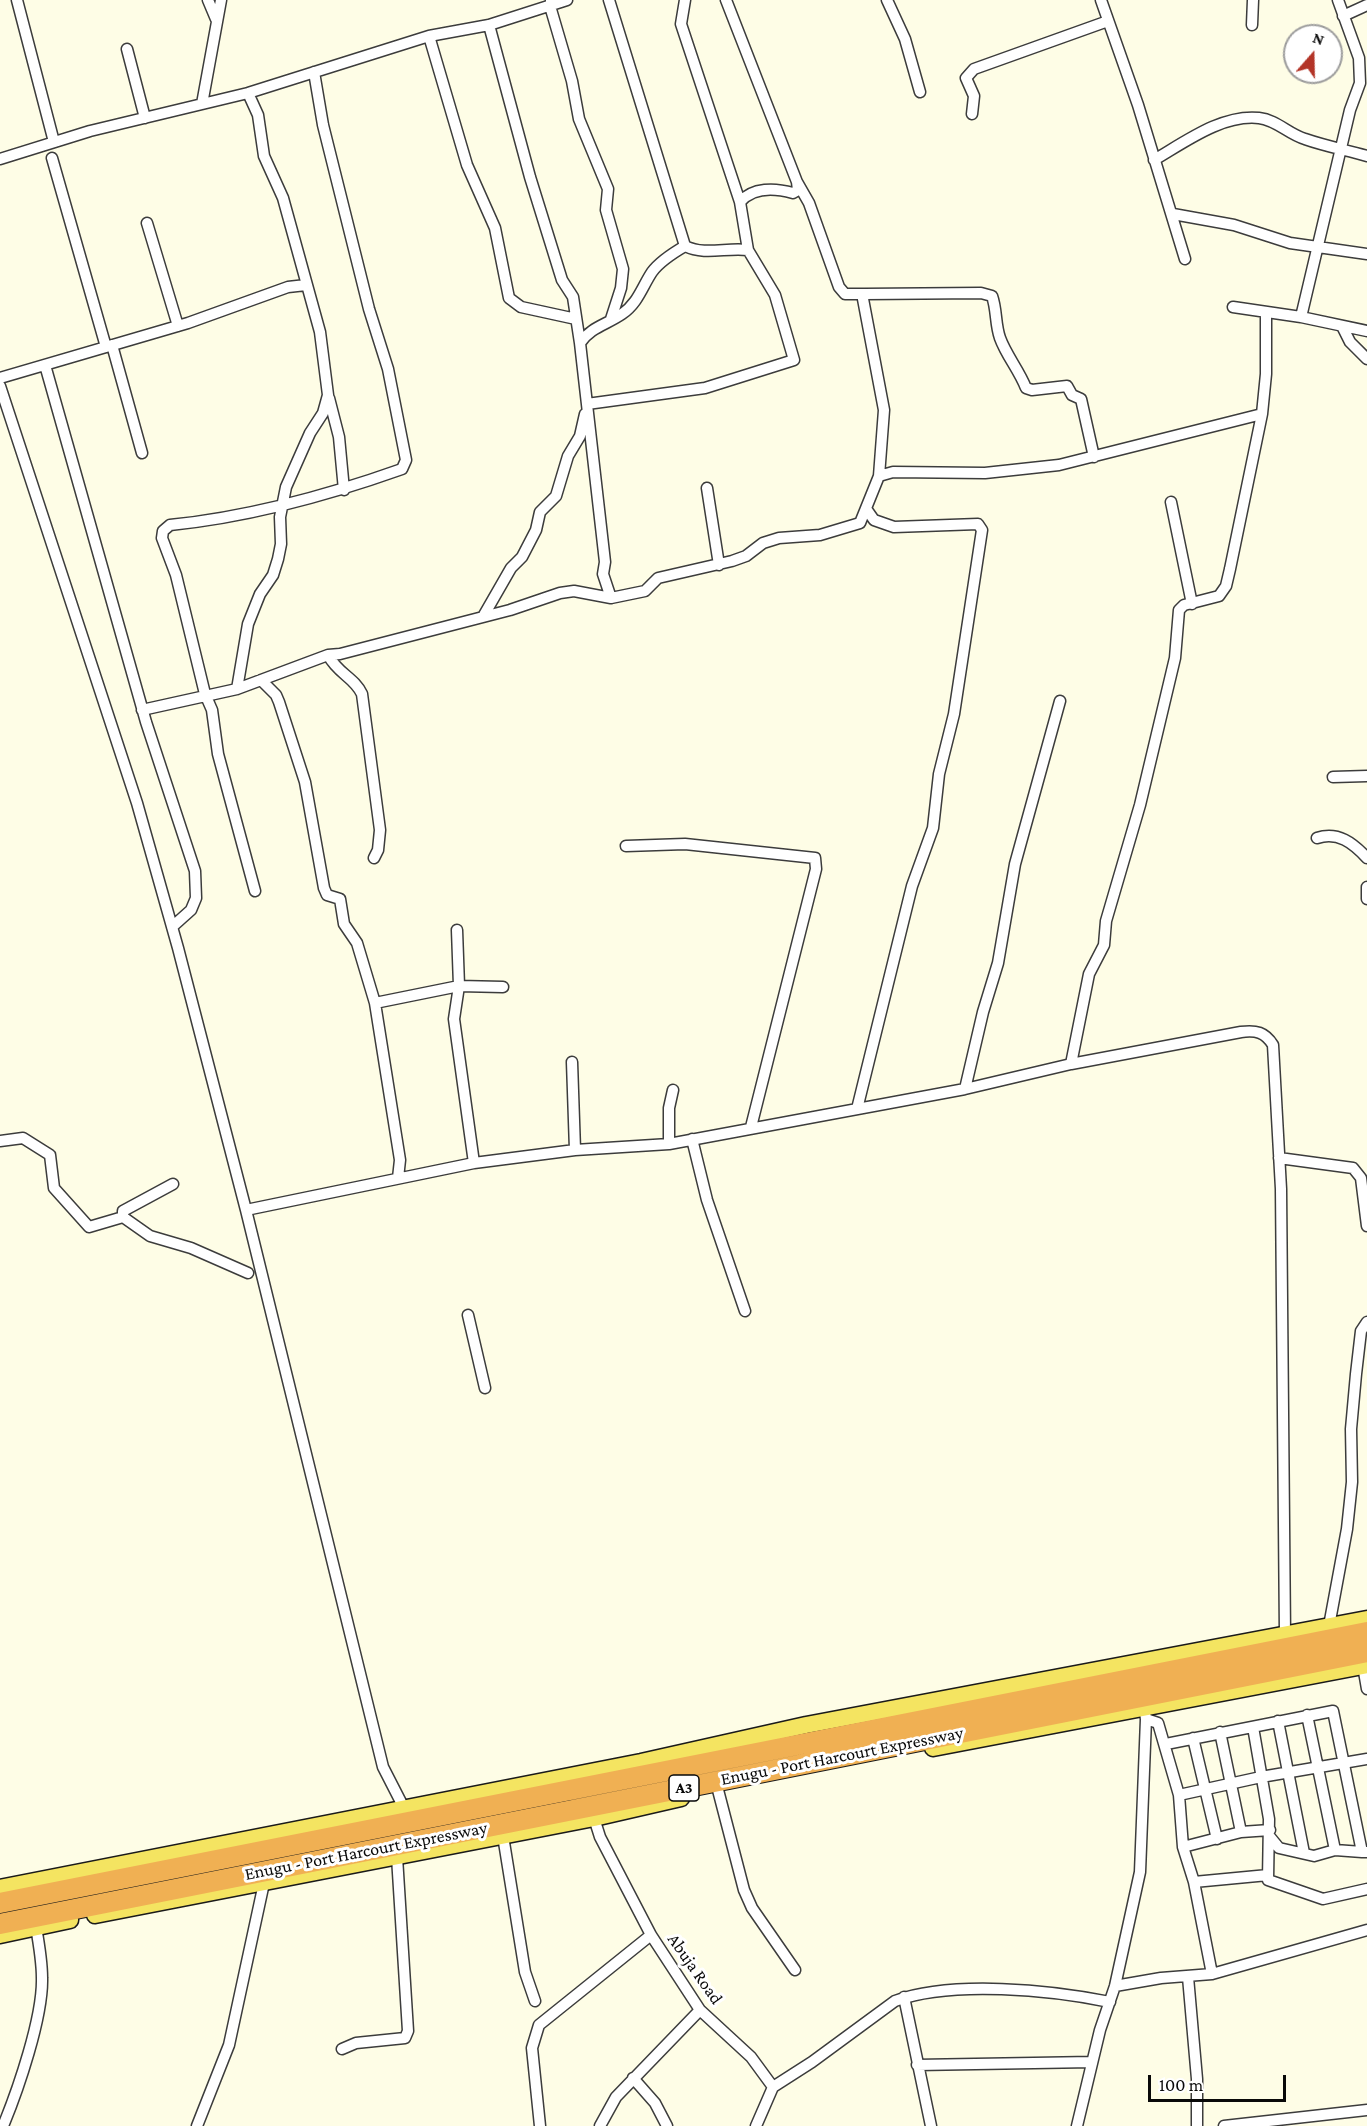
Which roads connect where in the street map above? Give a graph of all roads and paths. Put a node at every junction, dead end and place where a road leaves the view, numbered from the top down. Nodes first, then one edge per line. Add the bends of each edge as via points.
1 (17, 0) edge
2 (208, 0) edge
3 (221, 0) edge
4 (567, 0) edge
5 (609, 0) edge
6 (685, 0) edge
7 (726, 0) edge
8 (887, 0) edge
9 (1101, 0) edge
10 (1253, 0) edge
11 (1338, 0) edge
12 (551, 3) edge
13 (1367, 5) edge
14 (1343, 16) junction
15 (216, 19) junction
16 (1108, 21) junction
17 (489, 25) junction
18 (1252, 25) dead end
19 (429, 36) junction
20 (127, 49) dead end
21 (314, 72) junction
22 (1364, 84) edge
23 (920, 92) dead end
24 (248, 93) junction
25 (202, 104) junction
26 (972, 114) dead end
27 (145, 118) junction
28 (54, 142) junction
29 (1341, 148) junction
30 (1367, 156) edge
31 (52, 158) dead end
32 (0, 159) edge
33 (1154, 160) junction
34 (797, 182) junction
35 (740, 202) junction
36 (1173, 214) junction
37 (147, 223) dead end
38 (685, 246) junction
39 (1318, 246) junction
40 (748, 250) junction
41 (1367, 254) edge
42 (1185, 259) dead end
43 (306, 285) junction
44 (866, 294) junction
45 (1233, 307) dead end
46 (1266, 312) junction
47 (1301, 316) junction
48 (576, 319) junction
49 (611, 319) junction
50 (178, 326) junction
51 (1342, 327) junction
52 (1367, 331) edge
53 (580, 343) junction
54 (109, 346) junction
55 (1367, 359) edge
56 (45, 365) junction
57 (0, 378) edge
58 (0, 386) edge
59 (328, 395) junction
60 (587, 404) junction
61 (1262, 414) junction
62 (142, 453) dead end
63 (1094, 457) junction
64 (879, 476) junction
65 (707, 488) dead end
66 (344, 490) junction
67 (1171, 502) dead end
68 (283, 506) junction
69 (867, 510) junction
70 (874, 520) junction
71 (860, 523) junction
72 (719, 565) junction
73 (611, 598) junction
74 (1192, 604) junction
75 (484, 615) junction
76 (328, 655) junction
77 (261, 680) junction
78 (237, 689) junction
79 (207, 697) junction
80 (1060, 701) dead end
81 (142, 710) junction
82 (1367, 776) edge
83 (1333, 777) dead end
84 (1317, 838) dead end
85 (626, 846) dead end
86 (374, 858) dead end
87 (1367, 858) edge
88 (1367, 887) edge
89 (255, 891) dead end
90 (1367, 899) edge
91 (172, 927) junction
92 (457, 930) dead end
93 (459, 986) junction
94 (503, 987) dead end
95 (375, 1003) junction
96 (572, 1062) dead end
97 (1071, 1064) junction
98 (965, 1089) junction
99 (672, 1090) dead end
100 (856, 1109) junction
101 (751, 1127) junction
102 (692, 1139) junction
103 (0, 1141) edge
104 (669, 1144) junction
105 (575, 1150) junction
106 (1279, 1158) junction
107 (474, 1163) junction
108 (398, 1178) junction
109 (173, 1184) dead end
110 (246, 1209) junction
111 (123, 1217) junction
112 (1367, 1226) edge
113 (248, 1273) dead end
114 (745, 1311) dead end
115 (468, 1315) dead end
116 (1367, 1322) edge
117 (485, 1388) dead end
118 (1367, 1619) edge
119 (1329, 1626) junction
120 (1367, 1632) edge
121 (1285, 1635) junction
122 (1366, 1661) edge
123 (1367, 1689) edge
124 (1145, 1713) junction
125 (1307, 1715) junction
126 (1278, 1721) junction
127 (1253, 1727) junction
128 (1220, 1732) junction
129 (1193, 1738) junction
130 (1166, 1744) junction
131 (1367, 1759) edge
132 (1343, 1764) junction
133 (1317, 1767) junction
134 (1290, 1772) junction
135 (1262, 1777) junction
136 (1232, 1783) junction
137 (718, 1790) junction
138 (1204, 1791) junction
139 (1179, 1795) junction
140 (404, 1808) junction
141 (594, 1818) junction
142 (1241, 1832) junction
143 (1270, 1834) junction
144 (503, 1836) junction
145 (1217, 1839) junction
146 (1183, 1847) junction
147 (1335, 1850) junction
148 (1364, 1852) edge
149 (1304, 1853) junction
150 (397, 1857) junction
151 (1268, 1875) junction
152 (1194, 1882) junction
153 (264, 1883) junction
154 (0, 1888) edge
155 (1367, 1888) edge
156 (0, 1903) edge
157 (0, 1924) edge
158 (36, 1927) junction
159 (1367, 1930) edge
160 (0, 1935) edge
161 (651, 1935) junction
162 (795, 1970) dead end
163 (1212, 1974) junction
164 (1188, 1977) junction
165 (1114, 1986) junction
166 (903, 1997) junction
167 (535, 2001) dead end
168 (1110, 2002) junction
169 (700, 2010) junction
170 (342, 2049) dead end
171 (1092, 2062) junction
172 (917, 2065) junction
173 (633, 2078) junction
174 (773, 2087) junction
175 (1367, 2110) edge
176 (3, 2126) edge
177 (197, 2126) edge
178 (540, 2126) edge
179 (600, 2126) edge
180 (667, 2126) edge
181 (756, 2126) edge
182 (931, 2126) edge
183 (1077, 2126) edge
184 (1197, 2126) edge
185 (1224, 2126) edge

1 - 28 street
2 - 15 street
3 - 15 street
4 - 12 street
5 - 38 street
6 - 35 street via 681,24
7 - 34 street
8 - 23 street via 906,39
9 - 16 street
10 - 18 street
11 - 14 street
12 - 17 street
12 - 49 street via 579,119 608,189 606,210 622,269 621,288
13 - 14 street
14 - 22 street via 1356,45
15 - 25 street
16 - 26 street via 974,69 966,78 974,96
16 - 33 street
17 - 19 street
17 - 48 street via 530,177 562,280 573,297
19 - 21 street
19 - 48 street via 467,165 495,228 509,298 521,307
20 - 27 street
21 - 24 street
21 - 66 street via 322,125 388,369 406,460 402,469
22 - 29 street via 1350,110
24 - 25 street
24 - 43 street via 258,115 264,156 283,198
25 - 27 street
27 - 28 street
28 - 32 street
29 - 30 street
29 - 33 street via 1303,139 1260,118 1231,120
29 - 39 street
31 - 54 street
33 - 36 street
34 - 35 street via 796,192 758,191
34 - 44 street via 809,203 839,287 845,294
35 - 40 street
36 - 39 street via 1234,225 1290,243
36 - 42 street
37 - 50 street
38 - 40 street via 708,253 729,248
38 - 49 street via 658,265 636,300
39 - 41 street
39 - 47 street
40 - 60 street via 775,295 794,360 705,388
43 - 50 street via 288,287
43 - 59 street via 320,332
44 - 63 street via 992,296 999,337 1026,388 1067,386 1072,395 1081,399
44 - 64 street via 863,299 884,410
45 - 46 street
46 - 47 street
46 - 61 street
47 - 51 street
48 - 53 street
49 - 53 street via 589,330
50 - 54 street
51 - 52 street
51 - 55 street
53 - 60 street
54 - 56 street
54 - 62 street
56 - 57 street
56 - 81 street
58 - 91 street via 137,803
59 - 66 street via 339,437
59 - 68 street via 287,484
60 - 73 street via 605,562 603,574
60 - 75 street via 580,436 568,456 556,496 540,512 536,530 522,556
61 - 63 street
61 - 74 street via 1226,586 1219,596
63 - 64 street via 985,473 893,472
64 - 69 street
65 - 72 street
66 - 68 street
67 - 74 street
68 - 78 street via 278,559 248,624
68 - 79 street via 170,525 163,531
69 - 70 street
69 - 71 street
70 - 71 street
70 - 100 street via 894,527 978,524 982,530 933,828 912,886
71 - 72 street via 820,535 762,543 746,556
72 - 73 street via 658,578 645,591
73 - 75 street via 574,591
74 - 97 street via 1179,610 1175,658 1140,805 1106,921 1104,945 1089,974
75 - 76 street
76 - 77 street
76 - 86 street via 362,694 380,830
77 - 78 street
77 - 95 street via 276,694 305,782 324,888 327,895 340,899 344,924 357,943
78 - 79 street
79 - 81 street
79 - 89 street via 218,754
80 - 98 street via 1015,864 998,963
81 - 91 street via 196,878 196,898 190,910
82 - 83 street
84 - 87 street via 1342,837
85 - 101 street via 685,844 815,858 816,869
88 - 90 street
91 - 110 street
92 - 93 street
93 - 94 street
93 - 95 street
93 - 107 street via 454,1019
95 - 108 street via 400,1160
96 - 105 street
97 - 98 street
97 - 106 street via 1241,1032 1267,1035 1273,1045
98 - 100 street
99 - 104 street
100 - 101 street
101 - 102 street
102 - 104 street
102 - 114 street via 707,1200
103 - 111 street via 23,1138 50,1155 54,1188 89,1227
104 - 105 street
105 - 107 street
106 - 112 street via 1353,1168 1361,1178
106 - 121 street
107 - 108 street
108 - 110 street
109 - 111 street via 123,1211
110 - 140 street via 383,1767
111 - 113 street via 150,1236 191,1248
115 - 117 street
116 - 119 street via 1361,1331 1356,1374 1347,1529
118 - 119 main road, Enugu - Port Harcourt Expressway / A3
119 - 121 main road, Enugu - Port Harcourt Expressway / A3
120 - 156 highway, Enugu - Port Harcourt Expressway / A3
121 - 140 main road, Enugu - Port Harcourt Expressway / A3 via 806,1725
122 - 123 street
122 - 124 main road, Enugu - Port Harcourt Expressway / A3
122 - 157 highway, Enugu - Port Harcourt Expressway / A3
124 - 130 street via 1158,1723
124 - 137 main road, Enugu - Port Harcourt Expressway / A3
124 - 165 street via 1140,1872
125 - 126 street
125 - 132 street via 1334,1713
125 - 133 street
126 - 127 street
126 - 134 street
127 - 128 street
127 - 135 street
128 - 129 street
128 - 136 street
129 - 130 street
129 - 138 street
130 - 139 street
131 - 132 street
132 - 133 street
132 - 148 street
133 - 134 street
133 - 147 street
134 - 135 street
134 - 149 street
135 - 136 street
135 - 143 street
136 - 138 street
136 - 142 street
137 - 141 main road, Enugu - Port Harcourt Expressway / A3
137 - 162 street via 744,1890
138 - 139 street
138 - 145 street
139 - 146 street
140 - 154 main road, Enugu - Port Harcourt Expressway / A3
141 - 144 main road, Enugu - Port Harcourt Expressway / A3
141 - 161 street, Abuja Road
142 - 143 street
142 - 145 street
143 - 149 street via 1279,1848
143 - 151 street
144 - 150 main road, Enugu - Port Harcourt Expressway / A3
144 - 167 street via 525,1972
145 - 146 street
146 - 152 street
147 - 148 street
147 - 149 street via 1314,1856
150 - 153 main road, Enugu - Port Harcourt Expressway / A3
150 - 170 street via 408,2031 405,2038 356,2043
151 - 152 street
151 - 155 street via 1270,1881 1315,1898
152 - 163 street
153 - 158 main road, Enugu - Port Harcourt Expressway / A3
153 - 177 street via 229,2045
158 - 160 main road, Enugu - Port Harcourt Expressway / A3
158 - 176 street via 43,1980 33,2033
159 - 163 street
161 - 169 street, Abuja Road
161 - 178 street via 539,2025 532,2048
163 - 164 street
164 - 165 street
164 - 184 street
165 - 168 street
166 - 168 street via 1003,1990
166 - 172 street
166 - 174 street
168 - 171 street
169 - 173 street
169 - 174 street, Abuja Road via 751,2057
171 - 172 street
171 - 183 street
172 - 182 street
173 - 179 street via 616,2097
173 - 180 street via 655,2103
174 - 181 street
175 - 185 street

